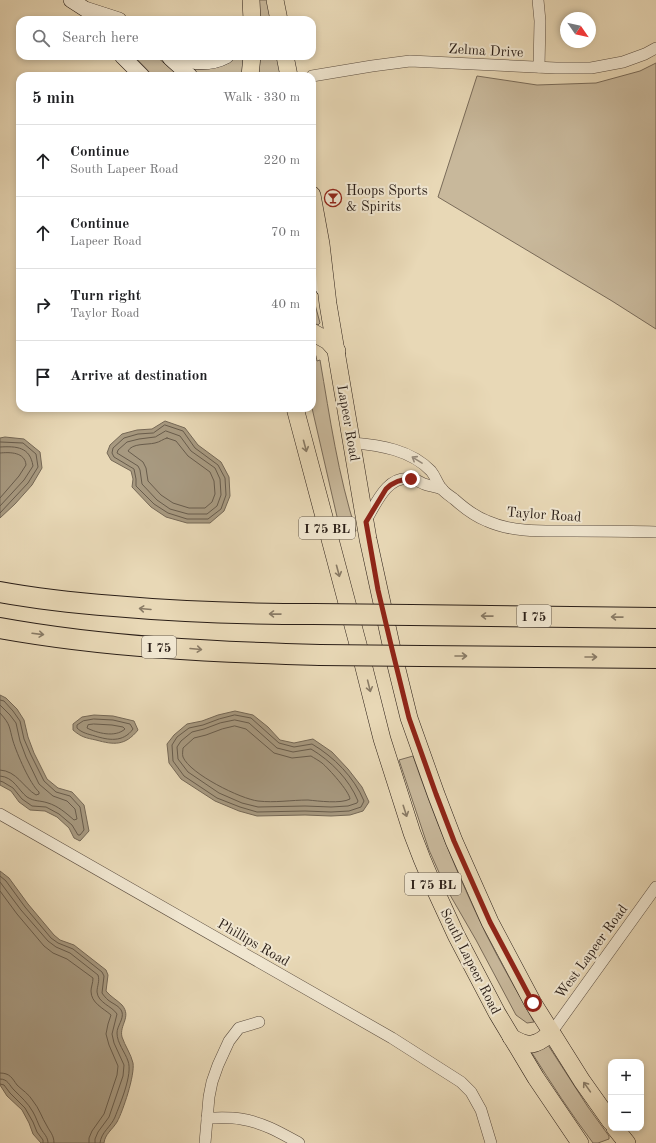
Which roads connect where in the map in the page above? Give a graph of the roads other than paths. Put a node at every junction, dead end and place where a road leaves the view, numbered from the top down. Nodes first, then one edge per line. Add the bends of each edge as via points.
1 (71, 0) edge
2 (251, 0) edge
3 (275, 0) edge
4 (538, 0) edge
5 (88, 15) edge
6 (252, 16) edge
7 (278, 16) edge
8 (656, 48) edge
9 (126, 60) edge
10 (172, 60) edge
11 (183, 60) edge
12 (219, 60) edge
13 (252, 60) edge
14 (286, 60) edge
15 (539, 67) junction
16 (138, 72) edge
17 (186, 72) edge
18 (250, 72) edge
19 (288, 72) edge
20 (316, 75) edge
21 (316, 219) edge
22 (316, 271) edge
23 (328, 304) junction
24 (316, 334) edge
25 (337, 351) junction
26 (296, 412) edge
27 (352, 443) junction
28 (442, 489) junction
29 (366, 522) junction
30 (656, 532) edge
31 (0, 592) edge
32 (656, 618) edge
33 (0, 628) edge
34 (656, 658) edge
35 (0, 814) edge
36 (656, 887) edge
37 (259, 1022) dead end
38 (551, 1033) junction
39 (511, 1037) junction
40 (207, 1118) junction
41 (608, 1118) edge
42 (617, 1131) edge
43 (205, 1143) edge
44 (299, 1143) edge
45 (491, 1143) edge
46 (580, 1143) edge
47 (627, 1143) edge

1 - 5 main road
2 - 6 main road
3 - 7 main road
4 - 15 street
8 - 15 street, Zelma Drive via 634,58 600,67
9 - 16 main road
10 - 17 main road
11 - 12 main road
13 - 18 main road
14 - 19 main road
15 - 20 street, Zelma Drive via 410,61
21 - 23 main road, Lapeer Road / I 75 BL
22 - 23 main road
23 - 25 main road, Lapeer Road / I 75 BL
24 - 25 main road
25 - 27 main road, Lapeer Road / I 75 BL
26 -> 39 main road, South Lapeer Road / I 75 BL via 382,740 394,777 433,885 456,935
28 -> 27 street, Taylor Road via 432,473 415,459 384,447
27 - 29 main road, Lapeer Road / I 75 BL
28 - 29 street, Taylor Road via 411,479 395,482 383,492
28 - 30 street, Taylor Road via 480,518 509,528 538,531
29 - 38 main road, Lapeer Road / I 75 BL via 378,590 409,718 436,794 490,922
32 -> 31 highway, I 75, bridge via 235,614 77,603
33 -> 34 highway, I 75, bridge via 117,643 230,652
35 - 45 street, Phillips Road via 392,1038 461,1082 471,1092 481,1110
36 - 38 street, West Lapeer Road
37 - 40 street via 239,1028 229,1042 212,1082
38 - 39 main road via 536,1044 528,1045
41 -> 38 main road, I 75 BL
39 - 46 main road, South Lapeer Road / I 75 BL via 547,1096
40 - 43 street
40 - 44 street via 222,1117 258,1123
42 - 47 main road

